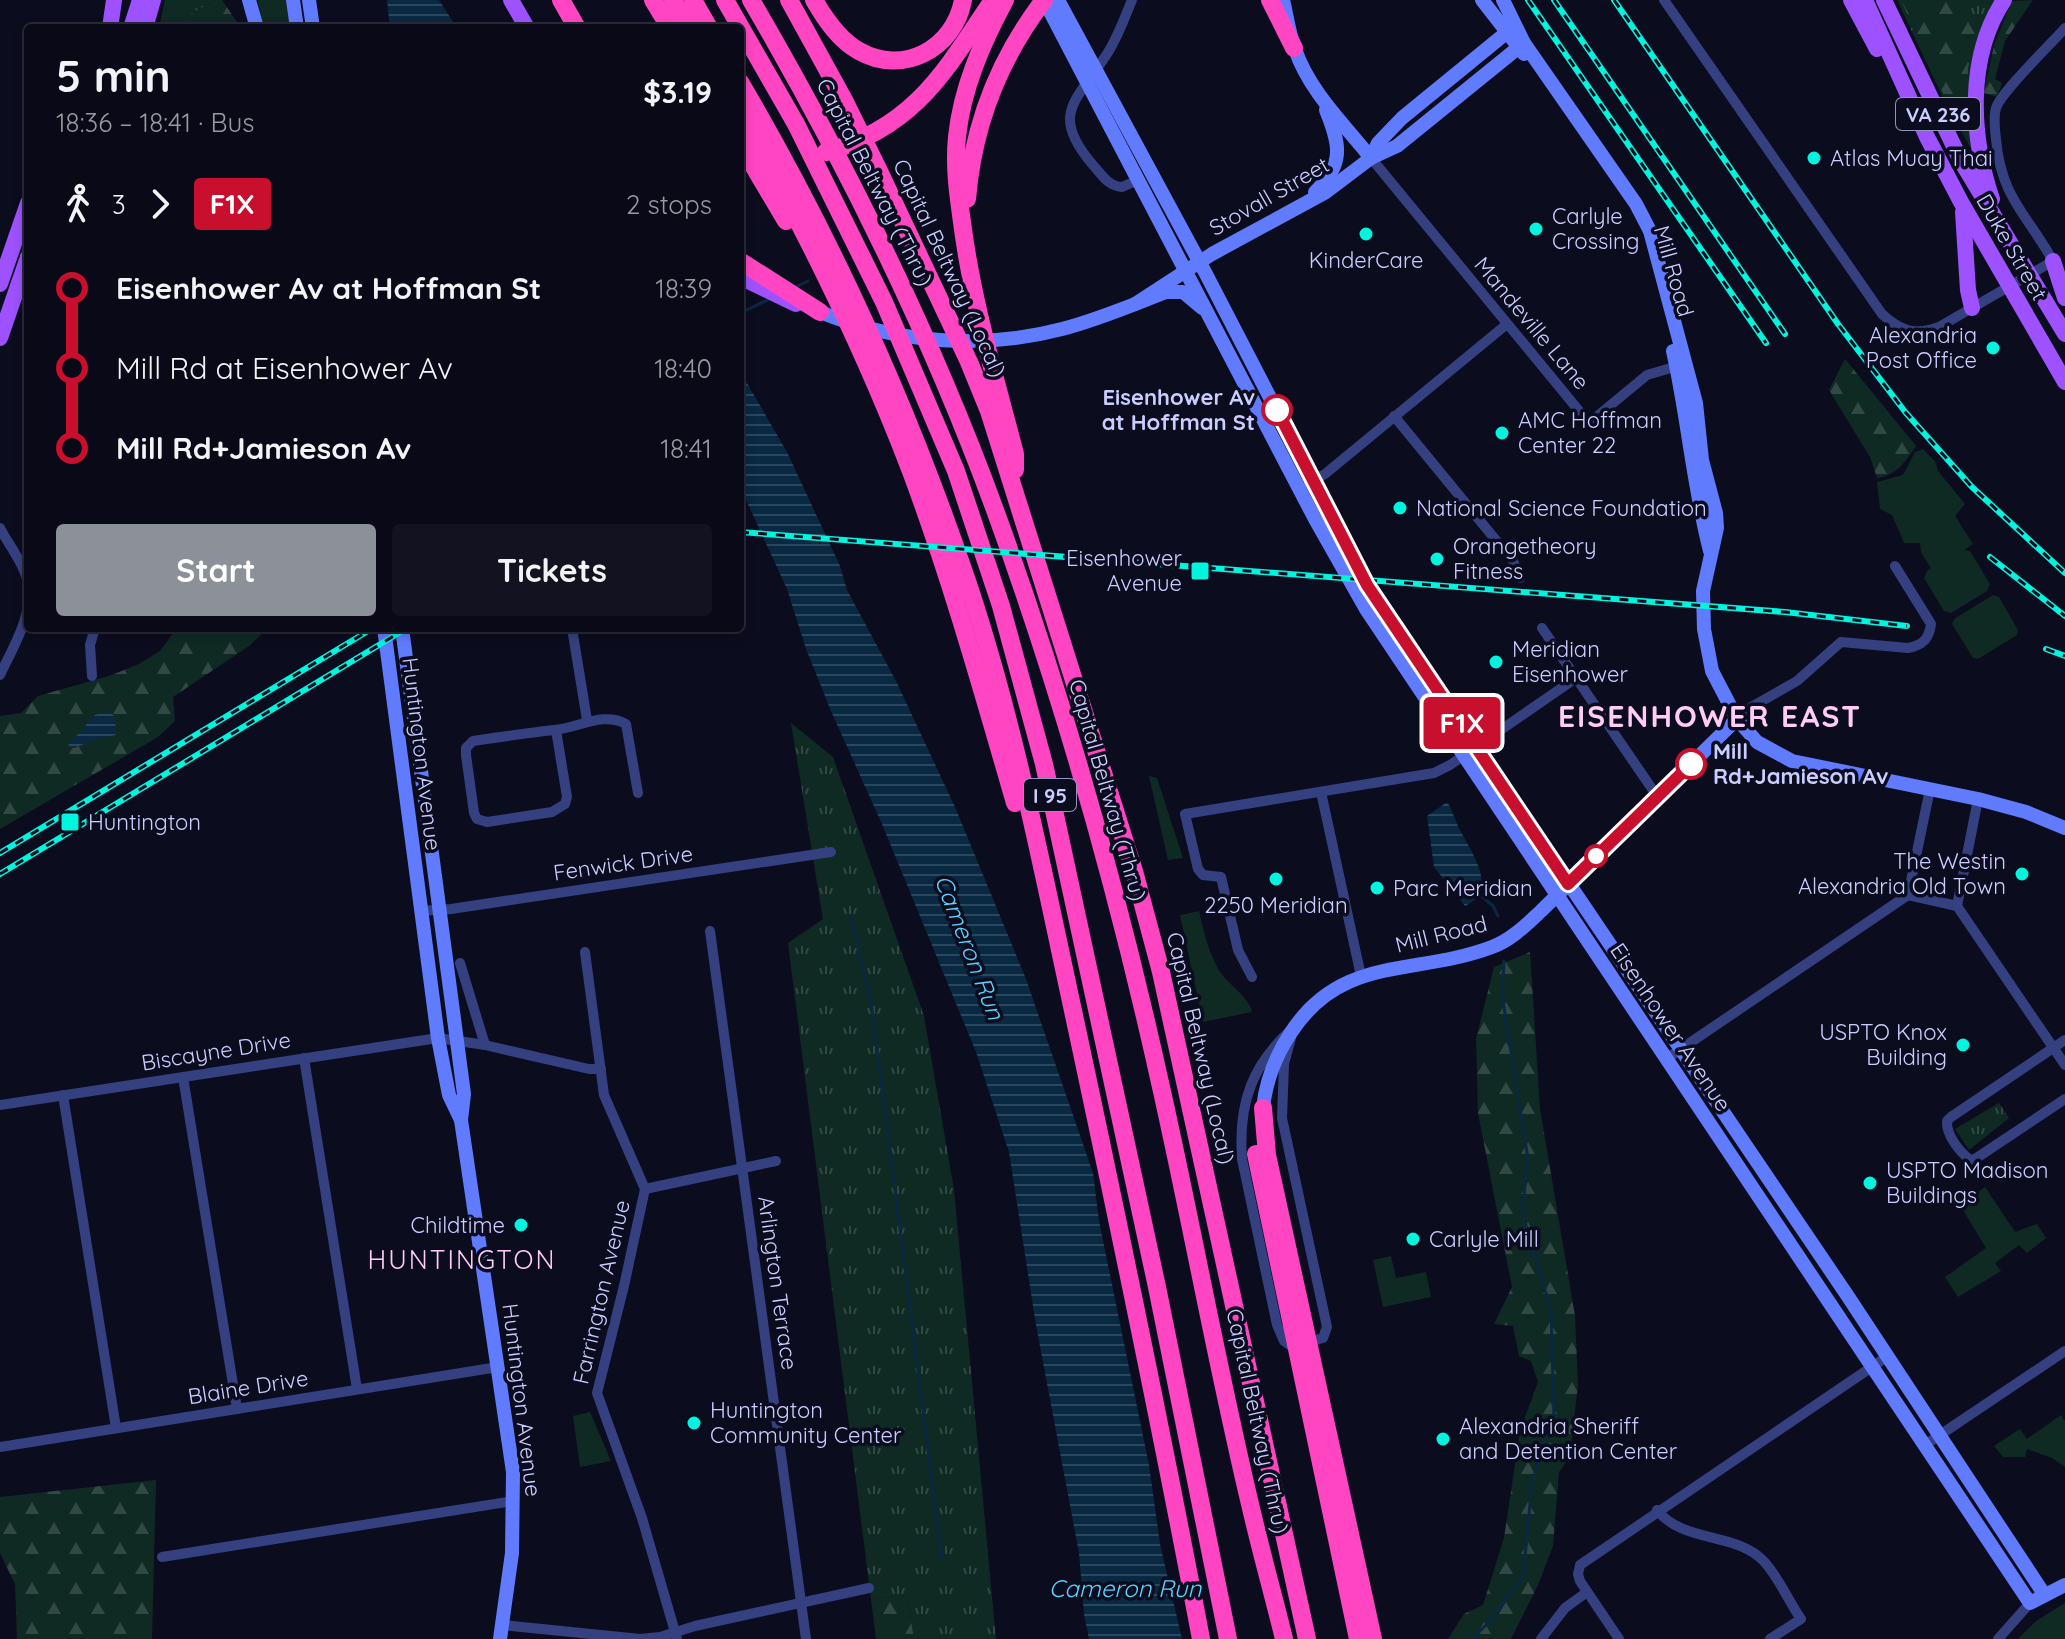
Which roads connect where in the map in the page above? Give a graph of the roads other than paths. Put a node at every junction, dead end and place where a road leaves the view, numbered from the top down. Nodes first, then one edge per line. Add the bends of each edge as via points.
1 (114, 0) edge
2 (140, 0) edge
3 (153, 0) edge
4 (249, 0) edge
5 (293, 0) edge
6 (309, 0) edge
7 (511, 0) edge
8 (560, 0) edge
9 (653, 0) edge
10 (673, 0) edge
11 (693, 0) edge
12 (725, 0) edge
13 (751, 0) edge
14 (789, 0) edge
15 (814, 0) edge
16 (963, 0) edge
17 (993, 0) edge
18 (1005, 0) edge
19 (1044, 0) edge
20 (1058, 0) edge
21 (1132, 0) edge
22 (1270, 0) edge
23 (1283, 0) edge
24 (1482, 0) edge
25 (1503, 0) edge
26 (1664, 0) edge
27 (1851, 0) edge
28 (1865, 0) edge
29 (1884, 0) edge
30 (2004, 0) edge
31 (111, 24) edge
32 (132, 24) edge
33 (146, 24) edge
34 (256, 24) edge
35 (296, 24) edge
36 (312, 24) edge
37 (525, 24) edge
38 (573, 24) edge
39 (668, 24) edge
40 (687, 24) edge
41 (707, 24) edge
42 (739, 24) edge
43 (2065, 28) edge
44 (1512, 29) junction
45 (744, 33) edge
46 (1522, 45) junction
47 (1294, 48) junction
48 (744, 89) edge
49 (1319, 95) junction
50 (1105, 101) junction
51 (744, 121) edge
52 (1927, 137) junction
53 (744, 151) edge
54 (744, 155) edge
55 (1371, 158) junction
56 (1138, 180) junction
57 (1961, 202) junction
58 (1294, 210) junction
59 (24, 214) edge
60 (2001, 223) junction
61 (965, 250) junction
62 (2053, 261) junction
63 (1200, 262) junction
64 (744, 264) edge
65 (1186, 270) junction
66 (1, 274) edge
67 (2029, 274) junction
68 (24, 275) edge
69 (744, 279) edge
70 (24, 280) edge
71 (2009, 286) junction
72 (2065, 298) edge
73 (1135, 304) junction
74 (1972, 308) junction
75 (820, 312) junction
76 (1507, 324) junction
77 (1216, 326) junction
78 (2065, 334) edge
79 (0, 338) edge
80 (860, 352) junction
81 (1681, 365) junction
82 (2065, 382) edge
83 (1394, 416) junction
84 (1314, 481) junction
85 (1014, 488) junction
86 (1300, 489) junction
87 (0, 528) edge
88 (1895, 566) dead end
89 (24, 570) edge
90 (1520, 578) dead end
91 (24, 624) edge
92 (1542, 628) dead end
93 (94, 632) edge
94 (385, 632) edge
95 (403, 632) edge
96 (573, 632) edge
97 (0, 675) edge
98 (92, 676) dead end
99 (1576, 678) junction
100 (1737, 719) junction
101 (587, 720) junction
102 (556, 730) junction
103 (1476, 745) junction
104 (1463, 755) junction
105 (1930, 789) junction
106 (1321, 792) junction
107 (638, 793) dead end
108 (1657, 796) junction
109 (1978, 799) junction
110 (2065, 828) edge
111 (831, 852) dead end
112 (1568, 884) junction
113 (1908, 895) junction
114 (1557, 896) junction
115 (1957, 906) junction
116 (438, 910) junction
117 (420, 911) junction
118 (1055, 928) junction
119 (710, 931) dead end
120 (585, 952) dead end
121 (460, 963) dead end
122 (1361, 976) junction
123 (1252, 977) dead end
124 (1294, 1027) junction
125 (438, 1038) junction
126 (456, 1040) junction
127 (2065, 1040) edge
128 (485, 1045) junction
129 (2054, 1047) junction
130 (1679, 1050) junction
131 (304, 1058) junction
132 (1666, 1059) junction
133 (2065, 1065) edge
134 (601, 1069) junction
135 (183, 1077) junction
136 (63, 1095) junction
137 (2065, 1099) edge
138 (0, 1105) edge
139 (1263, 1108) joint
140 (461, 1120) junction
141 (776, 1161) dead end
142 (742, 1168) junction
143 (645, 1189) junction
144 (1268, 1189) junction
145 (2065, 1351) edge
146 (1888, 1356) junction
147 (1873, 1366) junction
148 (498, 1367) junction
149 (357, 1389) junction
150 (237, 1409) junction
151 (116, 1428) junction
152 (1940, 1435) junction
153 (2, 1443) edge
154 (1925, 1445) junction
155 (513, 1501) junction
156 (1657, 1510) junction
157 (1255, 1527) junction
158 (162, 1557) dead end
159 (1294, 1574) junction
160 (2065, 1585) edge
161 (869, 1588) dead end
162 (1587, 1592) junction
163 (2044, 1594) junction
164 (801, 1603) junction
165 (2030, 1603) junction
166 (501, 1632) edge
167 (676, 1636) edge
168 (806, 1639) edge
169 (1201, 1639) edge
170 (1228, 1639) edge
171 (1276, 1639) edge
172 (1284, 1639) edge
173 (1307, 1639) edge
174 (1316, 1639) edge
175 (1358, 1639) edge
176 (1373, 1639) edge
177 (1541, 1639) edge
178 (1619, 1639) edge
179 (1770, 1639) edge
180 (1998, 1639) edge

1 - 31 main road
2 - 32 main road
3 - 33 main road
4 - 34 main road
5 - 35 main road
6 - 36 main road
7 - 37 main road
8 - 38 highway
9 - 39 highway
10 - 40 highway
11 - 41 highway
12 - 42 highway, Capital Beltway (Thru) / I 95
13 - 157 highway, Capital Beltway (Thru) / I 95 via 884,247 951,398 1015,565 1082,778 1130,956
14 - 85 highway, Capital Beltway (Local) / I 95 via 926,268 989,411
15 - 16 highway via 828,23 856,50 902,61 927,53 946,37
17 - 54 highway via 937,83 885,127 826,152
18 - 61 highway via 972,72 957,136
19 - 50 main road, Eisenhower Avenue
19 - 61 highway via 1007,55 982,117 968,179
20 - 50 main road, Eisenhower Avenue
21 - 56 street via 1108,54 1072,105 1070,118 1078,147 1110,183 1122,187
22 - 47 highway
23 - 47 main road
24 - 44 main road, Mill Road
25 - 44 main road, Mill Road
26 - 74 street via 1889,321 1909,331 1927,332
27 - 52 main road
28 - 52 main road, Duke Street / VA 236
29 - 60 main road, Duke Street / VA 236 via 1961,161
30 - 60 main road via 1985,44 1976,103 1980,152
43 - 62 street via 2006,94 1994,121 2005,182 2019,213
44 - 46 main road, Mill Road
44 - 55 main road, Stovall Street via 1402,118
45 - 170 highway, Capital Beltway (Thru) / I 95 via 796,124 884,302 956,471 990,569 1047,778
46 - 55 main road, Stovall Street via 1397,146
46 - 81 main road, Mill Road via 1643,216
47 - 49 main road
48 - 118 highway, I 95 via 838,267 947,524 1010,730
49 - 55 main road
49 - 58 main road via 1336,134 1336,160 1326,180
50 - 56 main road, Eisenhower Avenue
50 - 63 main road, Eisenhower Avenue
51 - 80 highway
52 - 57 main road, Duke Street / VA 236
53 - 80 highway
55 - 58 main road, Stovall Street
55 - 76 street, Mandeville Lane
56 - 65 main road, Eisenhower Avenue
57 - 71 main road, Duke Street / VA 236
57 - 74 main road
58 - 63 main road, Stovall Street
59 - 66 main road
60 - 67 main road, Duke Street / VA 236
61 - 85 highway via 1015,454
62 - 67 street
62 - 72 main road
63 - 65 main road, Stovall Street
63 - 84 main road, Eisenhower Avenue
64 - 75 highway
65 - 73 main road, Stovall Street
65 - 77 main road, Eisenhower Avenue
66 - 68 street
67 - 71 street
67 - 78 main road, Duke Street / VA 236
69 - 75 main road
70 - 79 main road
71 - 74 street
71 - 82 main road, Duke Street / VA 236
73 - 75 main road via 1063,329 975,341 912,338
73 - 77 main road via 1166,292 1183,292
76 - 81 street, Mandeville Lane via 1589,423 1647,375
76 - 83 street
77 - 86 main road, Eisenhower Avenue
80 - 118 highway via 947,574
81 - 100 main road, Mill Road via 1690,456 1710,551 1703,602 1708,655
83 - 84 street
83 - 90 street via 1508,554
84 - 86 street
84 - 103 main road, Eisenhower Avenue via 1367,585
85 - 159 highway, Capital Beltway (Local) / I 95 via 1161,972
86 - 104 main road, Eisenhower Avenue via 1366,609
87 - 89 street
88 - 100 street via 1931,624 1925,641 1908,648 1841,642 1797,681
91 - 97 street
92 - 99 street
93 - 98 street
94 - 117 main road, Huntington Avenue
95 - 116 main road, Huntington Avenue
96 - 101 street
99 - 103 street
99 - 108 street
100 - 105 main road via 1757,742 1801,763
100 - 108 main road, Mill Road
101 - 102 street
101 - 107 street via 626,724
102 - 102 street via 473,741 466,748 477,819 552,812 565,804
103 - 104 street
103 - 112 main road, Eisenhower Avenue
104 - 106 street via 1434,773
104 - 114 main road, Eisenhower Avenue
105 - 109 main road
105 - 113 street
106 - 122 street
106 - 123 street via 1185,814 1198,869 1203,875 1221,877 1238,950
108 - 112 main road, Mill Road
109 - 110 main road
109 - 115 street
111 - 116 street, Fenwick Drive
112 - 114 main road, Mill Road
112 - 130 main road, Eisenhower Avenue
113 - 115 street
113 - 130 street
114 - 122 main road, Mill Road via 1490,948
114 - 132 main road, Eisenhower Avenue
115 - 129 street
116 - 117 street, Fenwick Drive
116 - 126 main road, Huntington Avenue
117 - 125 main road, Huntington Avenue
118 - 169 highway, I 95
119 - 142 street, Arlington Terrace
120 - 134 street, Farrington Avenue
121 - 128 street
122 - 124 main road, Mill Road via 1330,991
124 - 124 street, Mill Road via 1256,1073 1241,1135 1277,1325 1291,1346 1323,1338 1327,1327 1282,1118 1284,1064
124 - 139 main road, Mill Road via 1272,1069
125 - 126 street
125 - 131 street, Biscayne Drive
125 - 140 main road, Huntington Avenue via 449,1095
126 - 128 street
126 - 140 main road, Huntington Avenue via 464,1094
127 - 129 street
128 - 134 street
129 - 133 street
129 - 137 street via 1951,1117 1946,1127 1964,1155 1975,1159
130 - 132 street
130 - 146 main road, Eisenhower Avenue
131 - 135 street, Biscayne Drive
131 - 149 street
132 - 147 main road, Eisenhower Avenue
134 - 143 street, Farrington Avenue via 604,1095
135 - 136 street, Biscayne Drive
135 - 150 street
136 - 138 street, Biscayne Drive
136 - 151 street
139 - 144 highway
140 - 148 main road, Huntington Avenue
141 - 142 street
142 - 143 street
142 - 164 street, Arlington Terrace
143 - 167 street, Farrington Avenue via 597,1393 642,1518
144 - 175 highway
144 - 176 highway
145 - 152 street
146 - 147 street
146 - 152 main road, Eisenhower Avenue
147 - 154 main road, Eisenhower Avenue
147 - 156 street
148 - 149 street, Blaine Drive
148 - 155 main road, Huntington Avenue
149 - 150 street, Blaine Drive
150 - 151 street, Blaine Drive
151 - 153 street, Blaine Drive
152 - 154 street
152 - 163 main road, Eisenhower Avenue
154 - 165 main road, Eisenhower Avenue
155 - 158 street
155 - 166 main road, Huntington Avenue
156 - 162 street via 1585,1559 1578,1574
156 - 179 street via 1667,1523 1762,1559 1801,1619
157 - 171 highway
157 - 172 highway, Capital Beltway (Thru) / I 95
159 - 173 highway, Capital Beltway (Local) / I 95
159 - 174 highway
160 - 163 main road
161 - 164 street
162 - 177 street via 1565,1608
162 - 178 street
163 - 165 main road
164 - 167 street
164 - 168 street, Arlington Terrace
165 - 180 street
166 - 167 street

